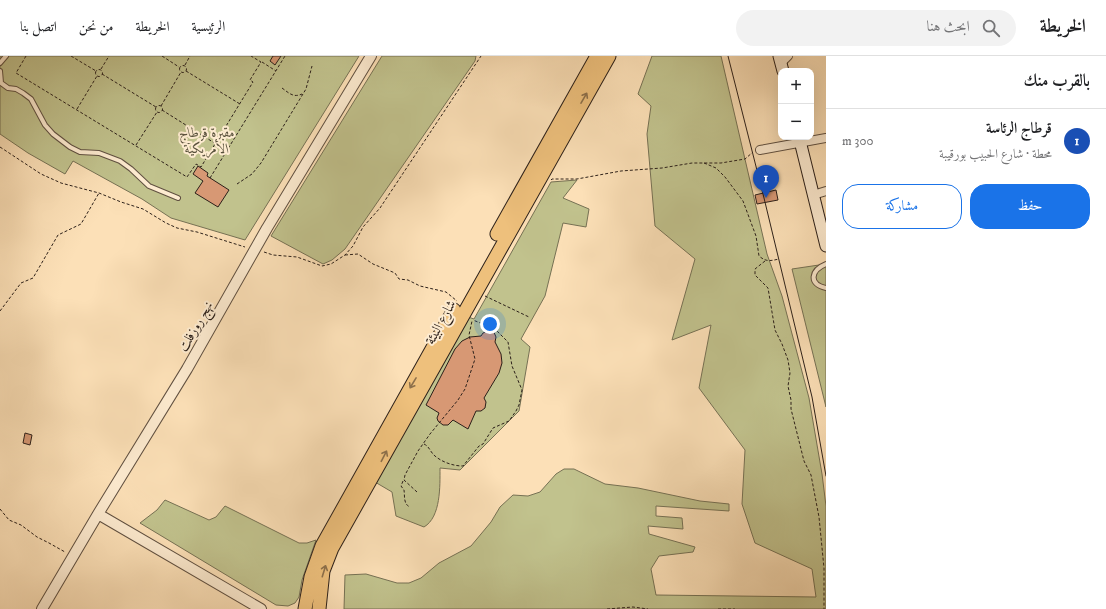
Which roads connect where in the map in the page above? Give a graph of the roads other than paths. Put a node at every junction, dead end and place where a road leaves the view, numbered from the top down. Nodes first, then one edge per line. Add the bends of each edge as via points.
1 (6, 56) edge
2 (371, 56) edge
3 (597, 56) edge
4 (609, 56) edge
5 (0, 63) edge
6 (0, 71) edge
7 (826, 138) edge
8 (814, 139) edge
9 (800, 140) edge
10 (760, 150) road end
11 (826, 191) edge
12 (813, 195) junction
13 (178, 198) dead end
14 (826, 242) edge
15 (826, 264) edge
16 (826, 288) edge
17 (98, 514) junction
18 (304, 607) edge
19 (42, 609) edge
20 (261, 609) edge
21 (319, 609) edge

1 - 5 lane
2 - 17 street, نهج روزفلت via 187,369
3 -> 18 highway, شارع البيئة via 322,546
21 -> 4 highway, شارع البيئة via 323,571 332,548 478,296
6 - 13 lane via 1,83 31,99 53,134 70,147 80,152 99,153 120,161 149,186
7 - 8 street
9 - 10 street
9 - 12 main road
11 - 12 street
12 - 14 main road
15 - 16 lane via 817,269 813,277 819,286
17 - 19 street, نهج روزفلت
17 - 20 street

